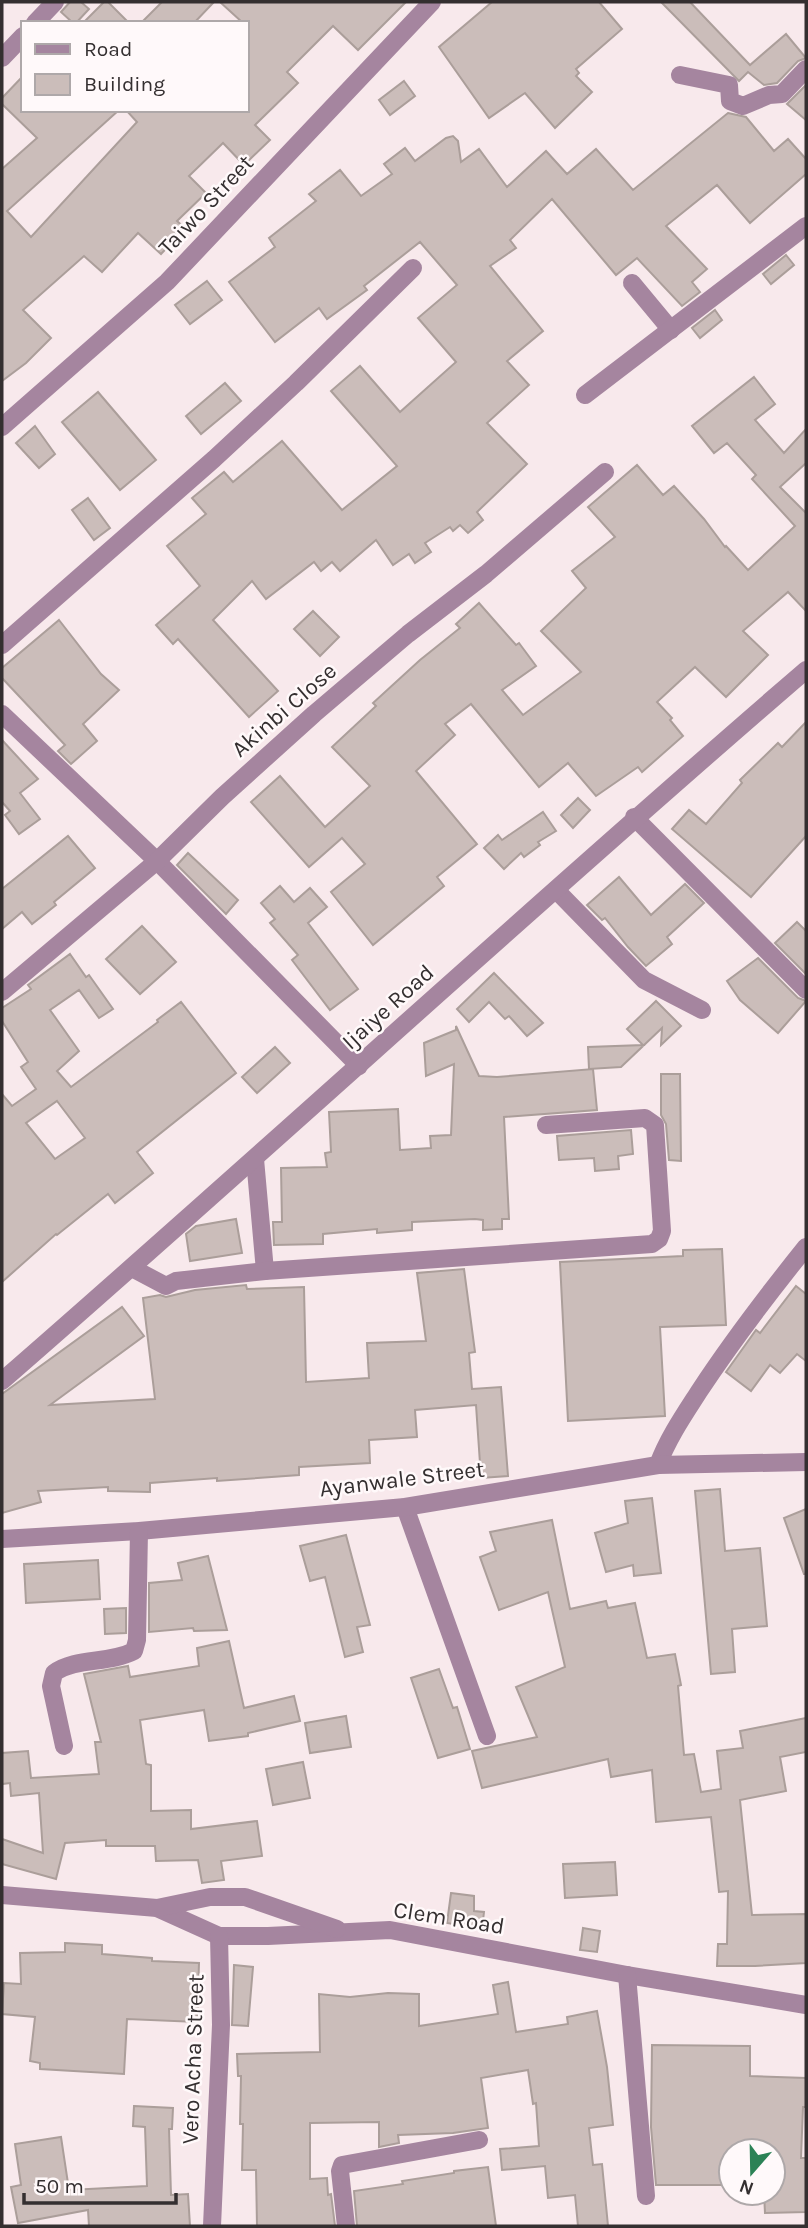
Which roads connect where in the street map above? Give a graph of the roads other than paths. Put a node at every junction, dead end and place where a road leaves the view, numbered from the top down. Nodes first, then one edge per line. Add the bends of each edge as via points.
1 (55, 2) edge
2 (432, 2) edge
3 (37, 21) edge
4 (21, 38) edge
5 (2, 58) edge
6 (806, 69) edge
7 (680, 75) dead end
8 (806, 226) edge
9 (413, 268) dead end
10 (632, 283) dead end
11 (671, 330) junction
12 (585, 395) dead end
13 (2, 427) edge
14 (605, 472) dead end
15 (2, 645) edge
16 (806, 670) edge
17 (2, 714) edge
18 (634, 817) junction
19 (157, 861) junction
20 (555, 890) junction
21 (806, 990) edge
22 (2, 992) edge
23 (702, 1010) dead end
24 (359, 1066) junction
25 (546, 1125) dead end
26 (255, 1159) junction
27 (806, 1247) edge
28 (132, 1268) junction
29 (265, 1271) junction
30 (2, 1381) edge
31 (806, 1462) edge
32 (658, 1465) junction
33 (405, 1507) junction
34 (139, 1531) junction
35 (2, 1539) edge
36 (487, 1736) dead end
37 (64, 1746) dead end
38 (2, 1895) edge
39 (156, 1908) junction
40 (347, 1933) junction
41 (219, 1936) junction
42 (627, 1975) junction
43 (806, 2005) edge
44 (479, 2140) dead end
45 (646, 2196) dead end
46 (212, 2226) edge
47 (346, 2226) edge

1 - 3 street
2 - 13 street, Taiwo Street via 167,282
4 - 5 street
6 - 7 street via 782,93 743,106 730,102 729,85
8 - 11 street
9 - 15 street via 214,459
10 - 11 street
11 - 12 street
14 - 19 street, Akinbi Close via 314,715
16 - 18 street, Ijaiye Road
17 - 19 street
18 - 20 street, Ijaiye Road
18 - 21 street
19 - 22 street, Akinbi Close
19 - 24 street
20 - 23 street via 644,980
20 - 24 street, Ijaiye Road
24 - 26 street, Ijaiye Road
25 - 29 street via 645,1118 655,1125 659,1239 652,1244
26 - 28 street, Ijaiye Road
26 - 29 street
27 - 32 street via 713,1371 666,1442
28 - 29 street via 166,1286 176,1280
28 - 30 street, Ijaiye Road
31 - 32 street, Ayanwale Street
32 - 33 street, Ayanwale Street
33 - 34 street, Ayanwale Street
33 - 36 street
34 - 35 street, Ayanwale Street
34 - 37 street via 134,1651 63,1667 54,1674 51,1686
38 - 39 street, Clem Road
39 - 40 street via 210,1897 245,1898
39 - 41 street, Clem Road
40 - 41 street, Clem Road
40 - 42 street, Clem Road via 390,1930
41 - 46 street, Vero Acha Street via 221,2025
42 - 43 street, Clem Road
42 - 45 street
44 - 47 street via 342,2165

